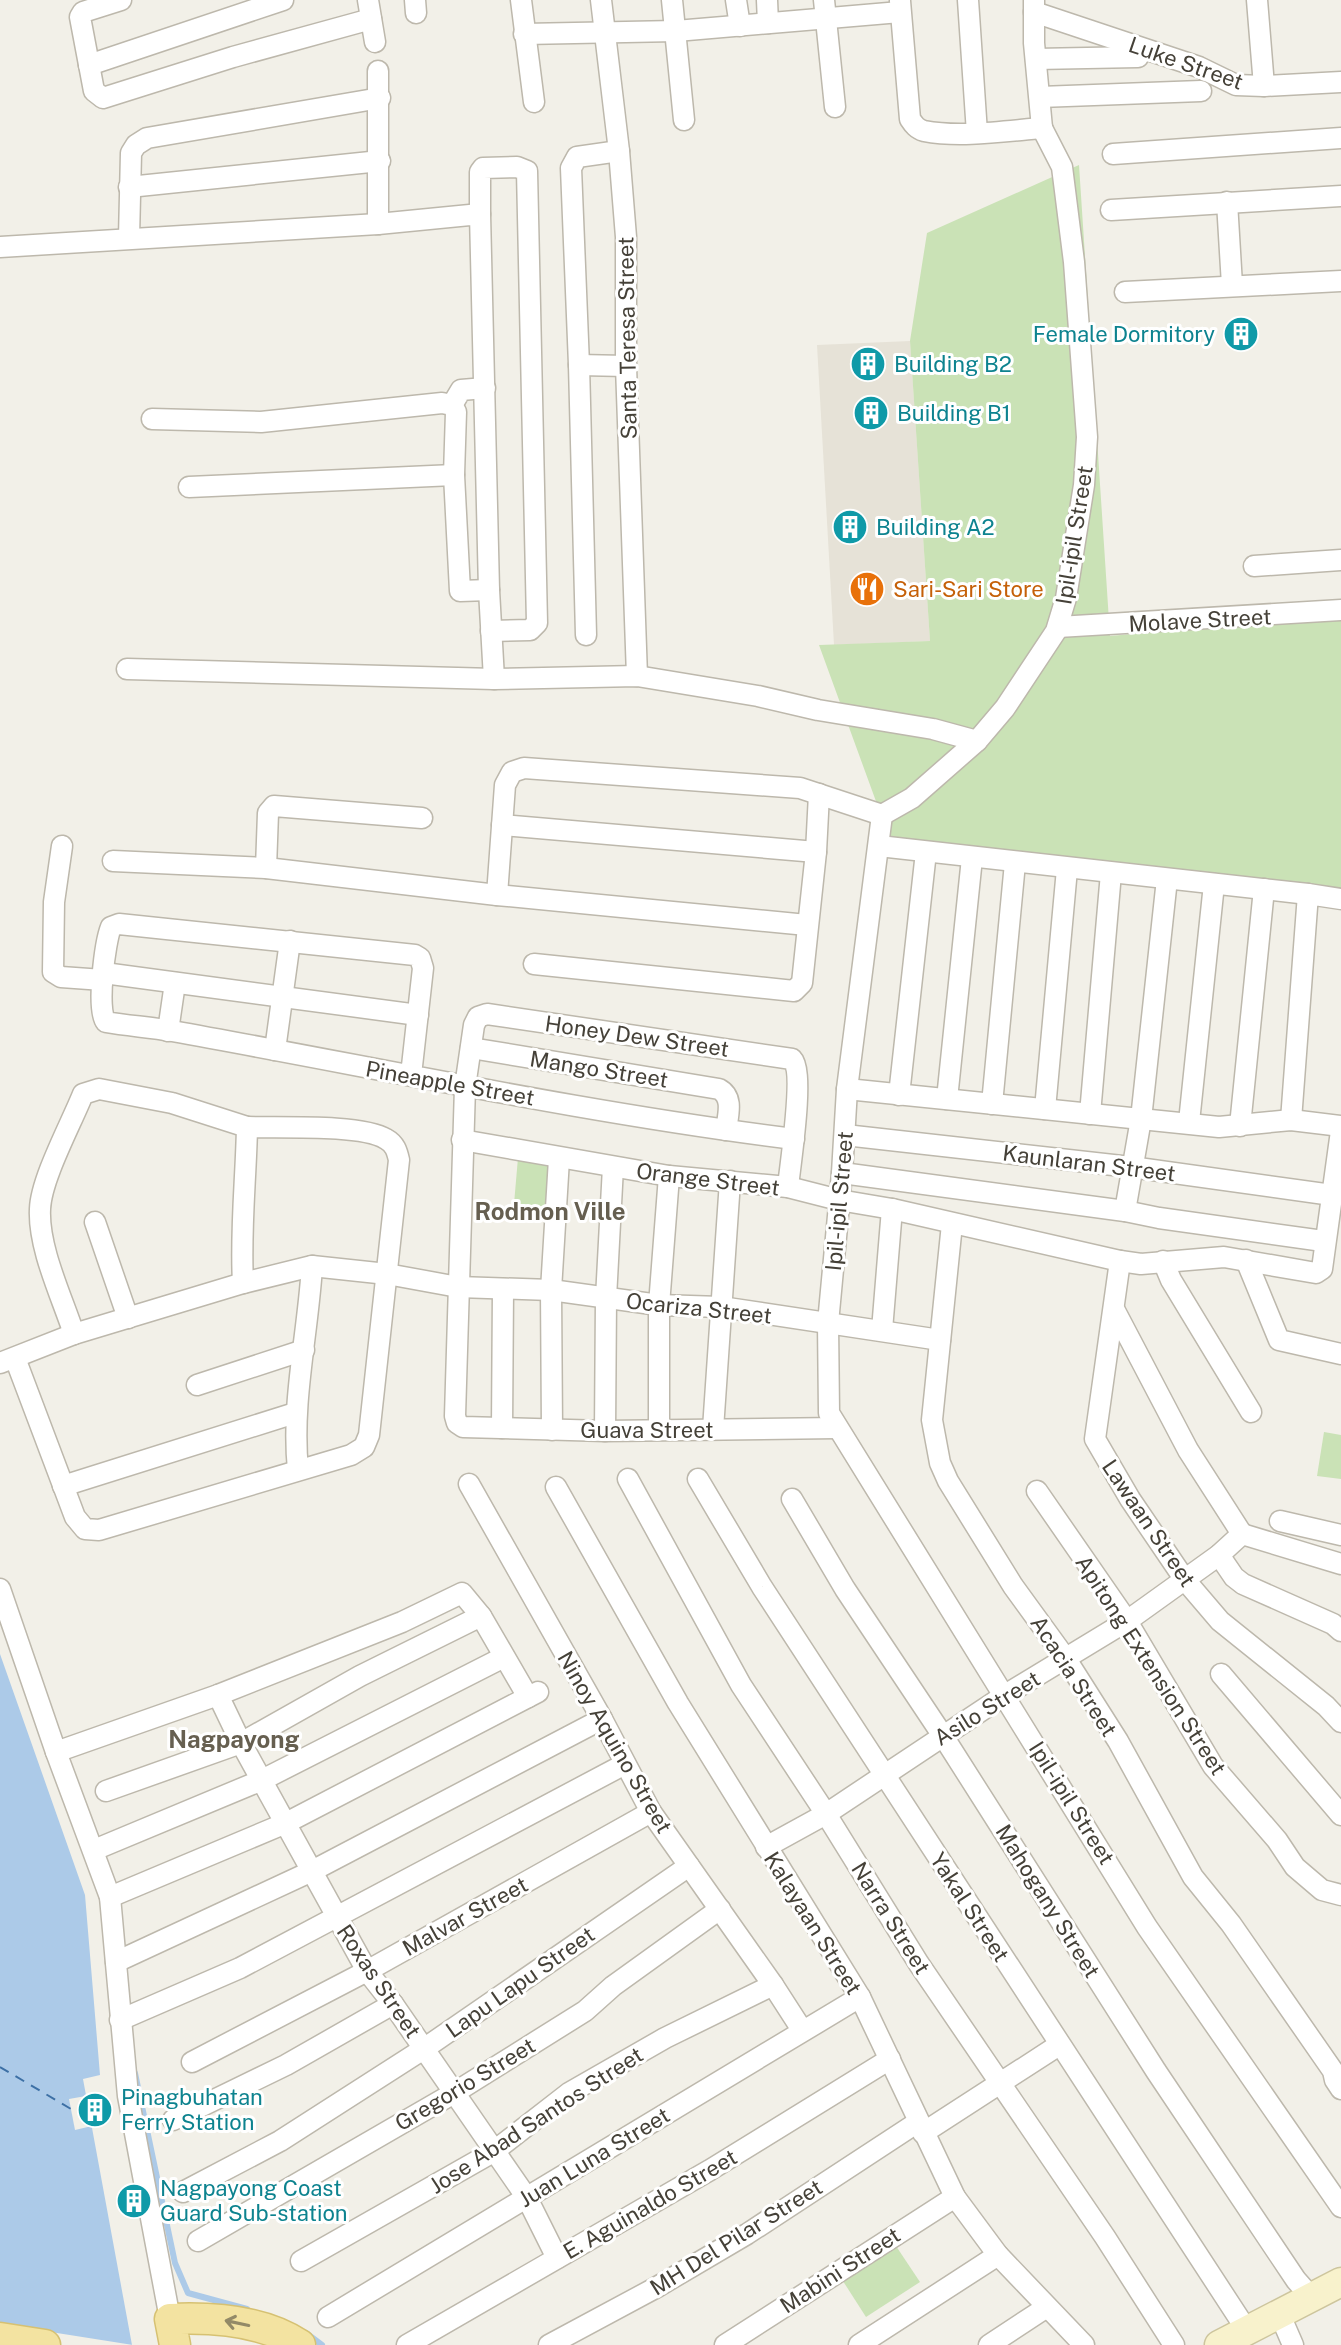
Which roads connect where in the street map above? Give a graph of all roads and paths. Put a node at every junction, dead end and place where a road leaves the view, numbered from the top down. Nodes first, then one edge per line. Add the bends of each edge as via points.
1 (121, 0) edge
2 (283, 0) edge
3 (521, 0) edge
4 (601, 0) edge
5 (672, 0) edge
6 (736, 0) edge
7 (767, 0) edge
8 (968, 0) edge
9 (1257, 0) edge
10 (900, 6) edge
11 (1034, 6) edge
12 (825, 9) edge
13 (370, 10) edge
14 (768, 23) junction
15 (740, 26) junction
16 (676, 31) junction
17 (524, 34) junction
18 (604, 34) junction
19 (375, 42) dead end
20 (1138, 57) dead end
21 (1036, 59) junction
22 (89, 65) junction
23 (378, 71) dead end
24 (1341, 82) edge
25 (1264, 86) junction
26 (1201, 91) dead end
27 (1040, 97) junction
28 (380, 98) junction
29 (534, 102) dead end
30 (835, 107) dead end
31 (684, 120) dead end
32 (1042, 128) junction
33 (977, 133) junction
34 (1341, 138) edge
35 (619, 151) junction
36 (1113, 154) dead end
37 (380, 161) junction
38 (129, 187) junction
39 (1341, 196) edge
40 (1227, 202) junction
41 (1111, 210) dead end
42 (480, 214) junction
43 (378, 224) junction
44 (129, 238) junction
45 (0, 247) edge
46 (1341, 281) edge
47 (1232, 285) junction
48 (1125, 292) dead end
49 (579, 365) junction
50 (626, 366) junction
51 (485, 388) junction
52 (452, 405) junction
53 (152, 419) dead end
54 (454, 475) junction
55 (189, 487) dead end
56 (1341, 560) edge
57 (1254, 566) dead end
58 (489, 590) junction
59 (1341, 610) edge
60 (1058, 627) junction
61 (491, 631) junction
62 (586, 635) dead end
63 (127, 669) dead end
64 (637, 676) junction
65 (494, 679) junction
66 (933, 729) junction
67 (977, 741) junction
68 (948, 766) junction
69 (819, 794) junction
70 (882, 815) junction
71 (422, 818) dead end
72 (502, 825) junction
73 (62, 846) dead end
74 (879, 846) junction
75 (816, 852) junction
76 (926, 852) junction
77 (972, 858) junction
78 (113, 861) dead end
79 (1015, 863) junction
80 (266, 868) junction
81 (1067, 869) junction
82 (1111, 873) junction
83 (1167, 879) junction
84 (1214, 884) junction
85 (1264, 889) junction
86 (1308, 894) junction
87 (497, 895) junction
88 (1341, 899) edge
89 (807, 925) junction
90 (290, 941) junction
91 (534, 964) dead end
92 (104, 976) junction
93 (175, 983) junction
94 (282, 997) junction
95 (418, 1015) junction
96 (168, 1031) junction
97 (471, 1048) junction
98 (275, 1050) junction
99 (411, 1075) junction
100 (465, 1087) junction
101 (847, 1089) junction
102 (899, 1095) junction
103 (947, 1099) junction
104 (992, 1104) junction
105 (1045, 1109) junction
106 (1090, 1114) junction
107 (1141, 1119) junction
108 (1291, 1120) junction
109 (1189, 1122) junction
110 (1240, 1126) junction
111 (247, 1127) junction
112 (1341, 1128) edge
113 (726, 1130) junction
114 (845, 1135) junction
115 (794, 1139) junction
116 (462, 1140) junction
117 (559, 1159) junction
118 (613, 1167) junction
119 (1131, 1167) junction
120 (842, 1173) junction
121 (669, 1176) junction
122 (730, 1181) junction
123 (788, 1187) junction
124 (1332, 1195) junction
125 (839, 1200) junction
126 (892, 1209) junction
127 (1125, 1211) junction
128 (95, 1222) dead end
129 (952, 1224) junction
130 (1323, 1241) junction
131 (1246, 1260) junction
132 (1120, 1261) junction
133 (1163, 1261) junction
134 (312, 1266) junction
135 (387, 1274) junction
136 (243, 1283) junction
137 (458, 1287) junction
138 (503, 1289) junction
139 (551, 1290) junction
140 (606, 1298) junction
141 (659, 1305) junction
142 (721, 1307) junction
143 (1114, 1309) junction
144 (128, 1318) junction
145 (828, 1323) junction
146 (882, 1330) junction
147 (74, 1334) junction
148 (940, 1340) junction
149 (304, 1350) junction
150 (1341, 1354) edge
151 (4, 1360) edge
152 (197, 1385) dead end
153 (1251, 1412) dead end
154 (295, 1413) junction
155 (502, 1428) junction
156 (837, 1428) junction
157 (659, 1429) junction
158 (713, 1429) junction
159 (552, 1430) junction
160 (605, 1431) junction
161 (298, 1470) junction
162 (628, 1479) dead end
163 (698, 1479) dead end
164 (469, 1484) dead end
165 (63, 1486) junction
166 (556, 1487) dead end
167 (1037, 1491) dead end
168 (792, 1499) dead end
169 (1280, 1521) dead end
170 (1242, 1534) junction
171 (1341, 1535) edge
172 (1219, 1555) junction
173 (1341, 1564) edge
174 (1185, 1580) junction
175 (0, 1589) edge
176 (481, 1616) junction
177 (1127, 1621) junction
178 (1341, 1631) edge
179 (504, 1657) junction
180 (1066, 1659) junction
181 (1221, 1674) dead end
182 (218, 1695) junction
183 (1005, 1695) junction
184 (602, 1719) junction
185 (1341, 1722) edge
186 (943, 1736) junction
187 (241, 1743) junction
188 (56, 1752) junction
189 (625, 1764) junction
190 (885, 1776) junction
191 (262, 1780) junction
192 (106, 1791) dead end
193 (651, 1812) junction
194 (826, 1814) junction
195 (1341, 1815) edge
196 (286, 1823) junction
197 (766, 1847) junction
198 (94, 1850) junction
199 (689, 1866) junction
200 (312, 1871) junction
201 (1341, 1895) edge
202 (110, 1897) junction
203 (720, 1909) junction
204 (336, 1916) junction
205 (116, 1962) junction
206 (367, 1971) junction
207 (773, 1985) junction
208 (860, 1997) junction
209 (393, 2004) junction
210 (120, 2020) junction
211 (802, 2030) junction
212 (1059, 2045) junction
213 (425, 2048) junction
214 (890, 2059) junction
215 (192, 2062) dead end
216 (999, 2083) junction
217 (1341, 2089) edge
218 (454, 2093) junction
219 (173, 2120) dead end
220 (920, 2128) junction
221 (493, 2152) junction
222 (183, 2192) dead end
223 (955, 2197) junction
224 (527, 2198) junction
225 (1341, 2207) edge
226 (198, 2241) dead end
227 (998, 2255) junction
228 (557, 2258) junction
229 (301, 2261) dead end
230 (1333, 2290) edge
231 (1047, 2307) junction
232 (1280, 2315) junction
233 (328, 2317) dead end
234 (173, 2332) edge
235 (0, 2338) edge
236 (1230, 2341) edge
237 (45, 2345) edge
238 (300, 2345) edge
239 (407, 2345) edge
240 (549, 2345) edge
241 (725, 2345) edge
242 (859, 2345) edge
243 (989, 2345) edge
244 (1084, 2345) edge
245 (1174, 2345) edge
246 (1293, 2345) edge

1 - 22 street via 81,14
2 - 22 street
3 - 17 street
4 - 18 street, Santa Teresa Street
5 - 16 street
6 - 15 street
7 - 14 street
8 - 33 street
9 - 25 street
10 - 12 street
10 - 33 street via 910,119 924,131
11 - 21 street
11 - 25 street, Luke Street via 1236,85
12 - 14 street
12 - 30 street
13 - 19 street
13 - 22 street via 103,98 94,91
14 - 15 street
15 - 16 street
16 - 18 street
16 - 31 street
17 - 18 street
17 - 29 street
18 - 35 street, Santa Teresa Street
20 - 21 street
21 - 27 street
23 - 28 street
24 - 25 street, Luke Street
26 - 27 street
27 - 32 street
28 - 37 street
28 - 38 street via 147,138 131,153
32 - 33 street
32 - 60 street, Ipil-ipil Street via 1062,167 1087,437 1084,485
34 - 36 street
35 - 49 street via 577,157 571,168
35 - 50 street, Santa Teresa Street via 626,237
37 - 38 street
37 - 43 street
38 - 44 street
39 - 40 street
40 - 41 street
40 - 47 street
42 - 43 street
42 - 51 street
42 - 61 street via 483,168 527,171 537,623 530,630
43 - 44 street
44 - 45 street
46 - 47 street
47 - 48 street
49 - 50 street
49 - 62 street
50 - 64 street, Santa Teresa Street
51 - 52 street via 461,390
51 - 58 street
52 - 53 street via 261,422
52 - 54 street
54 - 55 street
54 - 58 street via 460,591
56 - 57 street
58 - 61 street
59 - 60 street, Molave Street
60 - 67 street, Ipil-ipil Street
61 - 65 street
63 - 65 street
64 - 65 street
64 - 66 street
66 - 67 street
66 - 68 street
67 - 68 street, Ipil-ipil Street
68 - 70 street, Ipil-ipil Street via 912,798
69 - 70 street
69 - 72 street via 800,788 524,768 512,772 505,785
69 - 75 street
70 - 74 street, Ipil-ipil Street
71 - 80 street via 274,806 268,813
72 - 75 street
72 - 87 street
73 - 92 street via 53,972 61,977
74 - 76 street
74 - 101 street, Ipil-ipil Street
75 - 89 street
76 - 77 street
76 - 102 street
77 - 79 street
77 - 103 street
78 - 80 street
79 - 81 street
79 - 104 street
80 - 87 street
81 - 82 street
81 - 105 street
82 - 83 street
82 - 106 street
83 - 84 street
83 - 107 street
84 - 85 street
84 - 109 street
85 - 86 street
85 - 110 street
86 - 88 street
86 - 108 street
87 - 89 street
89 - 91 street via 802,983 794,991
90 - 92 street via 115,924 109,933
90 - 94 street
90 - 95 street via 420,958
92 - 93 street
92 - 96 street, Pineapple Street via 101,1014 106,1022
93 - 94 street
93 - 96 street
94 - 95 street
94 - 98 street
95 - 99 street
96 - 98 street, Pineapple Street
97 - 100 street
97 - 113 street, Mango Street via 719,1089 730,1100
97 - 115 street, Honey Dew Street via 474,1025 487,1014 787,1057 798,1070
98 - 99 street, Pineapple Street
99 - 100 street, Pineapple Street
100 - 113 street, Pineapple Street
100 - 116 street
101 - 102 street
101 - 114 street, Ipil-ipil Street
102 - 103 street
103 - 104 street
104 - 105 street
105 - 106 street
106 - 107 street
107 - 109 street
107 - 119 street
108 - 110 street
108 - 112 street
109 - 110 street
111 - 135 street via 364,1132 393,1144 399,1160
111 - 136 street via 240,1241
111 - 147 street via 172,1103 99,1089 83,1094 40,1208 42,1239
112 - 124 street
113 - 115 street, Pineapple Street
114 - 119 street, Kaunlaran Street
114 - 120 street, Ipil-ipil Street
115 - 123 street
116 - 117 street, Orange Street
116 - 137 street
117 - 118 street, Orange Street
117 - 139 street
118 - 121 street, Orange Street
118 - 140 street
119 - 124 street, Kaunlaran Street
119 - 127 street
120 - 125 street, Ipil-ipil Street
120 - 127 street
121 - 122 street, Orange Street
121 - 141 street
122 - 123 street, Orange Street
122 - 142 street
123 - 125 street, Orange Street
124 - 130 street
125 - 126 street, Orange Street
125 - 145 street, Ipil-ipil Street
126 - 129 street, Orange Street
126 - 146 street
127 - 130 street
128 - 144 street
129 - 132 street, Orange Street
129 - 148 street, Acacia Street
130 - 131 street, Orange Street via 1322,1269 1316,1273
131 - 133 street, Orange Street
131 - 150 street via 1279,1340
132 - 133 street, Orange Street
132 - 143 street, Lawaan Street
133 - 153 street
134 - 135 street, Ocariza Street
134 - 136 street, Ocariza Street
134 - 149 street
135 - 137 street, Ocariza Street
135 - 161 street via 364,1447
136 - 144 street, Ocariza Street
137 - 138 street, Ocariza Street
137 - 155 street, Guava Street via 457,1423
138 - 139 street, Ocariza Street
138 - 155 street
139 - 140 street, Ocariza Street
139 - 159 street
140 - 141 street, Ocariza Street
140 - 160 street
141 - 142 street, Ocariza Street
141 - 157 street
142 - 145 street, Ocariza Street
142 - 158 street
143 - 170 street via 1188,1450
143 - 174 street, Lawaan Street via 1095,1439
144 - 147 street, Ocariza Street
145 - 146 street, Ocariza Street
145 - 156 street, Ipil-ipil Street via 827,1402
146 - 148 street, Ocariza Street
147 - 151 street, Ocariza Street
148 - 180 street, Acacia Street via 932,1420 940,1463 1013,1586
149 - 152 street
149 - 154 street
151 - 165 street
154 - 161 street
154 - 165 street
155 - 159 street, Guava Street
156 - 158 street, Guava Street
156 - 183 street, Ipil-ipil Street
157 - 158 street, Guava Street
157 - 160 street, Guava Street
159 - 160 street, Guava Street
161 - 165 street via 99,1530 85,1529 75,1517
162 - 194 street, Narra Street via 741,1685
163 - 190 street, Yakal Street
164 - 184 street, Ninoy Aquino Street
166 - 197 street, Kalayaan Street
167 - 177 street, Apitong Extension Street
168 - 186 street, Mahogany Street
169 - 171 street
170 - 172 street, Asilo Street
170 - 173 street
172 - 174 street, Asilo Street
172 - 178 street via 1243,1584
174 - 177 street, Asilo Street
174 - 185 street, Lawaan Street via 1220,1621
175 - 188 street
176 - 179 street
176 - 182 street via 462,1593
176 - 187 street
177 - 180 street, Asilo Street
177 - 201 street, Apitong Extension Street via 1213,1766 1295,1867 1322,1890
179 - 191 street
179 - 196 street via 533,1695
180 - 183 street, Asilo Street
180 - 217 street, Acacia Street via 1193,1877
181 - 195 street
182 - 187 street, Roxas Street
182 - 188 street
183 - 186 street, Asilo Street
183 - 225 street, Ipil-ipil Street via 1147,1927
184 - 189 street, Ninoy Aquino Street
184 - 200 street
186 - 190 street, Asilo Street
186 - 230 street, Mahogany Street via 1296,2280
187 - 191 street, Roxas Street
187 - 192 street
188 - 198 street
189 - 193 street, Ninoy Aquino Street
189 - 204 street
190 - 194 street, Asilo Street
190 - 212 street, Yakal Street
191 - 196 street, Roxas Street
191 - 198 street
193 - 199 street, Ninoy Aquino Street
193 - 206 street, Malvar Street
194 - 197 street, Asilo Street
194 - 216 street, Narra Street
196 - 200 street, Roxas Street
196 - 202 street
197 - 208 street, Kalayaan Street
198 - 202 street
199 - 203 street, Ninoy Aquino Street
199 - 213 street, Lapu Lapu Street
200 - 204 street, Roxas Street
200 - 205 street
202 - 205 street
203 - 207 street, Ninoy Aquino Street
203 - 218 street, Gregorio Street via 585,2011
204 - 206 street, Roxas Street
204 - 210 street via 240,1968
205 - 210 street
206 - 209 street, Roxas Street
206 - 215 street, Malvar Street
207 - 211 street, Ninoy Aquino Street
207 - 221 street, Jose Abad Santos Street via 569,2093
208 - 211 street, Juan Luna Street
208 - 214 street, Kalayaan Street
209 - 213 street, Roxas Street
209 - 219 street via 286,2065
210 - 234 street via 128,2096
211 - 224 street, Juan Luna Street
212 - 216 street, MH Del Pilar Street
212 - 236 street, Yakal Street
213 - 218 street, Roxas Street
213 - 222 street, Lapu Lapu Street via 280,2141
214 - 220 street, Kalayaan Street
214 - 228 street, E. Aguinaldo Street
216 - 220 street, MH Del Pilar Street
216 - 245 street, Narra Street
218 - 221 street, Roxas Street
218 - 226 street, Gregorio Street
220 - 223 street, Kalayaan Street
220 - 240 street, MH Del Pilar Street via 657,2287
221 - 224 street, Roxas Street
221 - 229 street, Jose Abad Santos Street
223 - 227 street, Kalayaan Street
223 - 241 street, Mabini Street
224 - 228 street, Roxas Street
224 - 233 street, Juan Luna Street
227 - 231 street, Kalayaan Street
227 - 242 street
228 - 239 street, E. Aguinaldo Street
230 - 232 street
231 - 243 street
231 - 244 street, Kalayaan Street
232 - 236 street
232 - 246 street
238 -> 234 main road via 207,2317
235 - 237 main road

